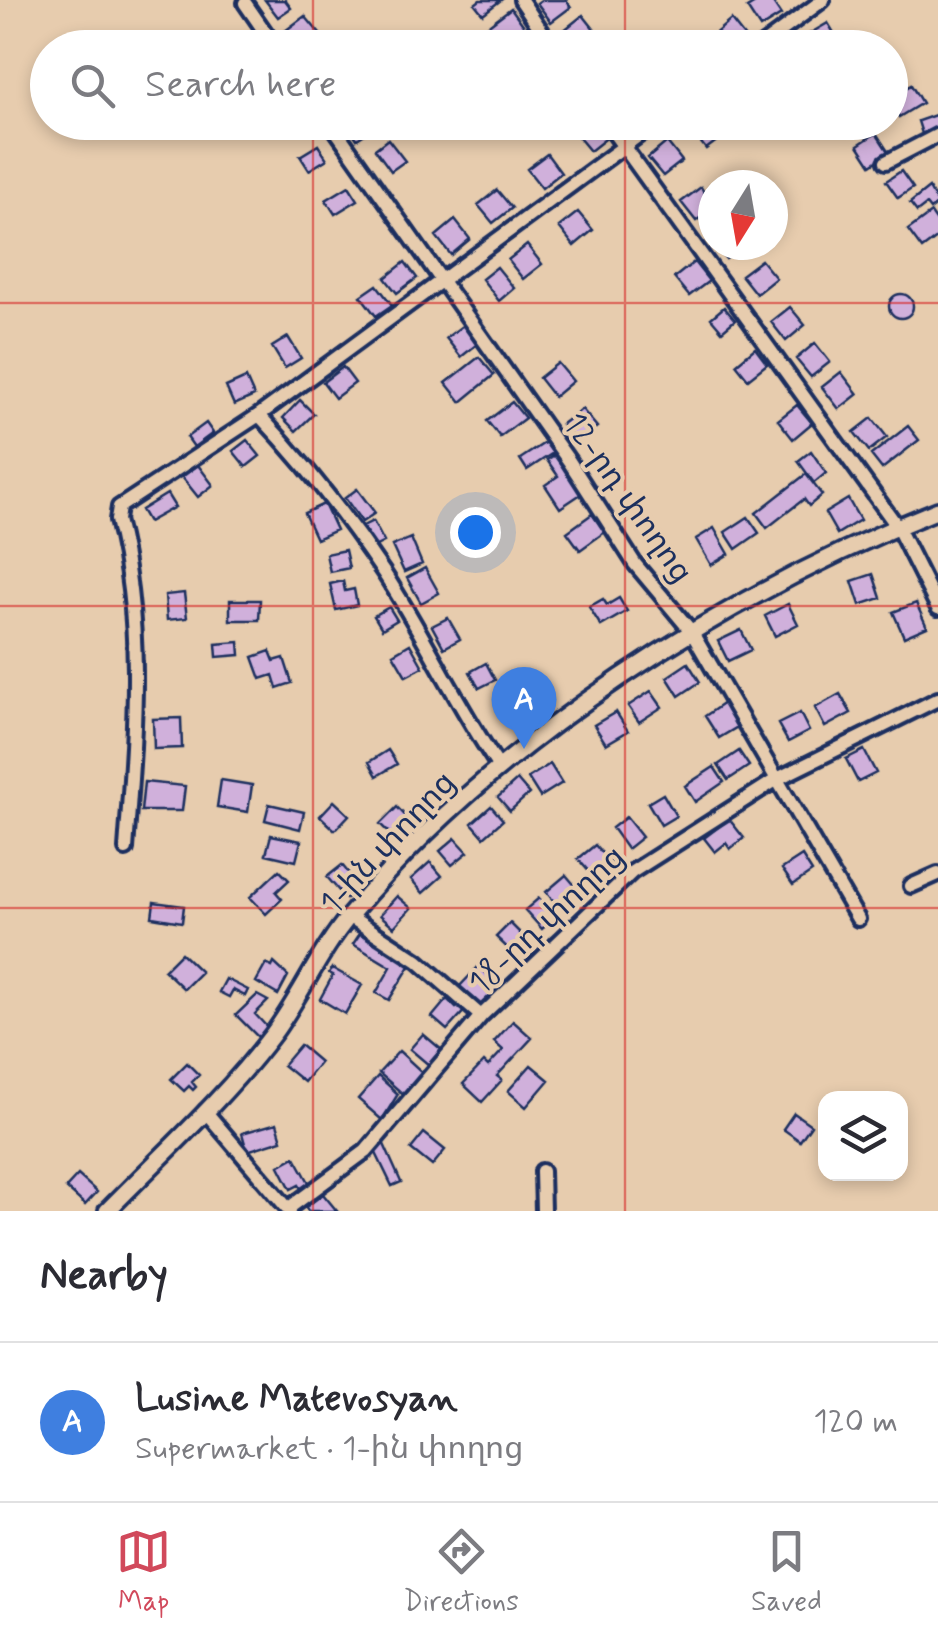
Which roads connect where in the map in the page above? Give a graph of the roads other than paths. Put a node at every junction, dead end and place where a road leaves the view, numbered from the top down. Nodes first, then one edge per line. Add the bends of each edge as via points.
1 (520, 0) edge
2 (824, 0) edge
3 (244, 3) dead end
4 (263, 30) edge
5 (541, 30) edge
6 (783, 30) edge
7 (938, 135) edge
8 (343, 140) edge
9 (618, 140) edge
10 (633, 140) edge
11 (623, 148) junction
12 (886, 162) dead end
13 (442, 280) junction
14 (259, 415) junction
15 (938, 510) edge
16 (897, 526) junction
17 (938, 608) edge
18 (691, 631) junction
19 (938, 699) edge
20 (499, 766) junction
21 (779, 778) junction
22 (126, 849) dead end
23 (938, 874) edge
24 (911, 886) dead end
25 (349, 916) junction
26 (858, 919) dead end
27 (482, 1016) junction
28 (205, 1111) junction
29 (542, 1171) dead end
30 (289, 1210) edge
31 (107, 1211) edge
32 (542, 1211) edge

1 - 5 street
2 - 6 street
3 - 4 street
7 - 12 street
8 - 13 street, 12-րդ փողոց
9 - 11 street
10 - 11 street
11 - 13 street
11 - 16 street
13 - 14 street
13 - 18 street, 12-րդ փողոց via 634,564
14 - 20 street via 324,486 385,575
14 - 22 street via 119,507 136,612
15 - 16 main road, 1-ին փողոց
16 - 17 street
16 - 18 main road, 1-ին փողոց
18 - 20 main road, 1-ին փողոց
18 - 21 street, 12-րդ փողոց
19 - 21 street, 18-րդ փողոց
20 - 25 main road, 1-ին փողոց
21 - 26 street, 12-րդ փողոց
21 - 27 street, 18-րդ փողոց via 632,872
23 - 24 street
25 - 27 street via 418,961
25 - 28 main road, 1-ին փողոց via 272,1035
27 - 30 street, 18-րդ փողոց via 366,1152
28 - 30 street
28 - 31 main road, 1-ին փողոց
29 - 32 street

